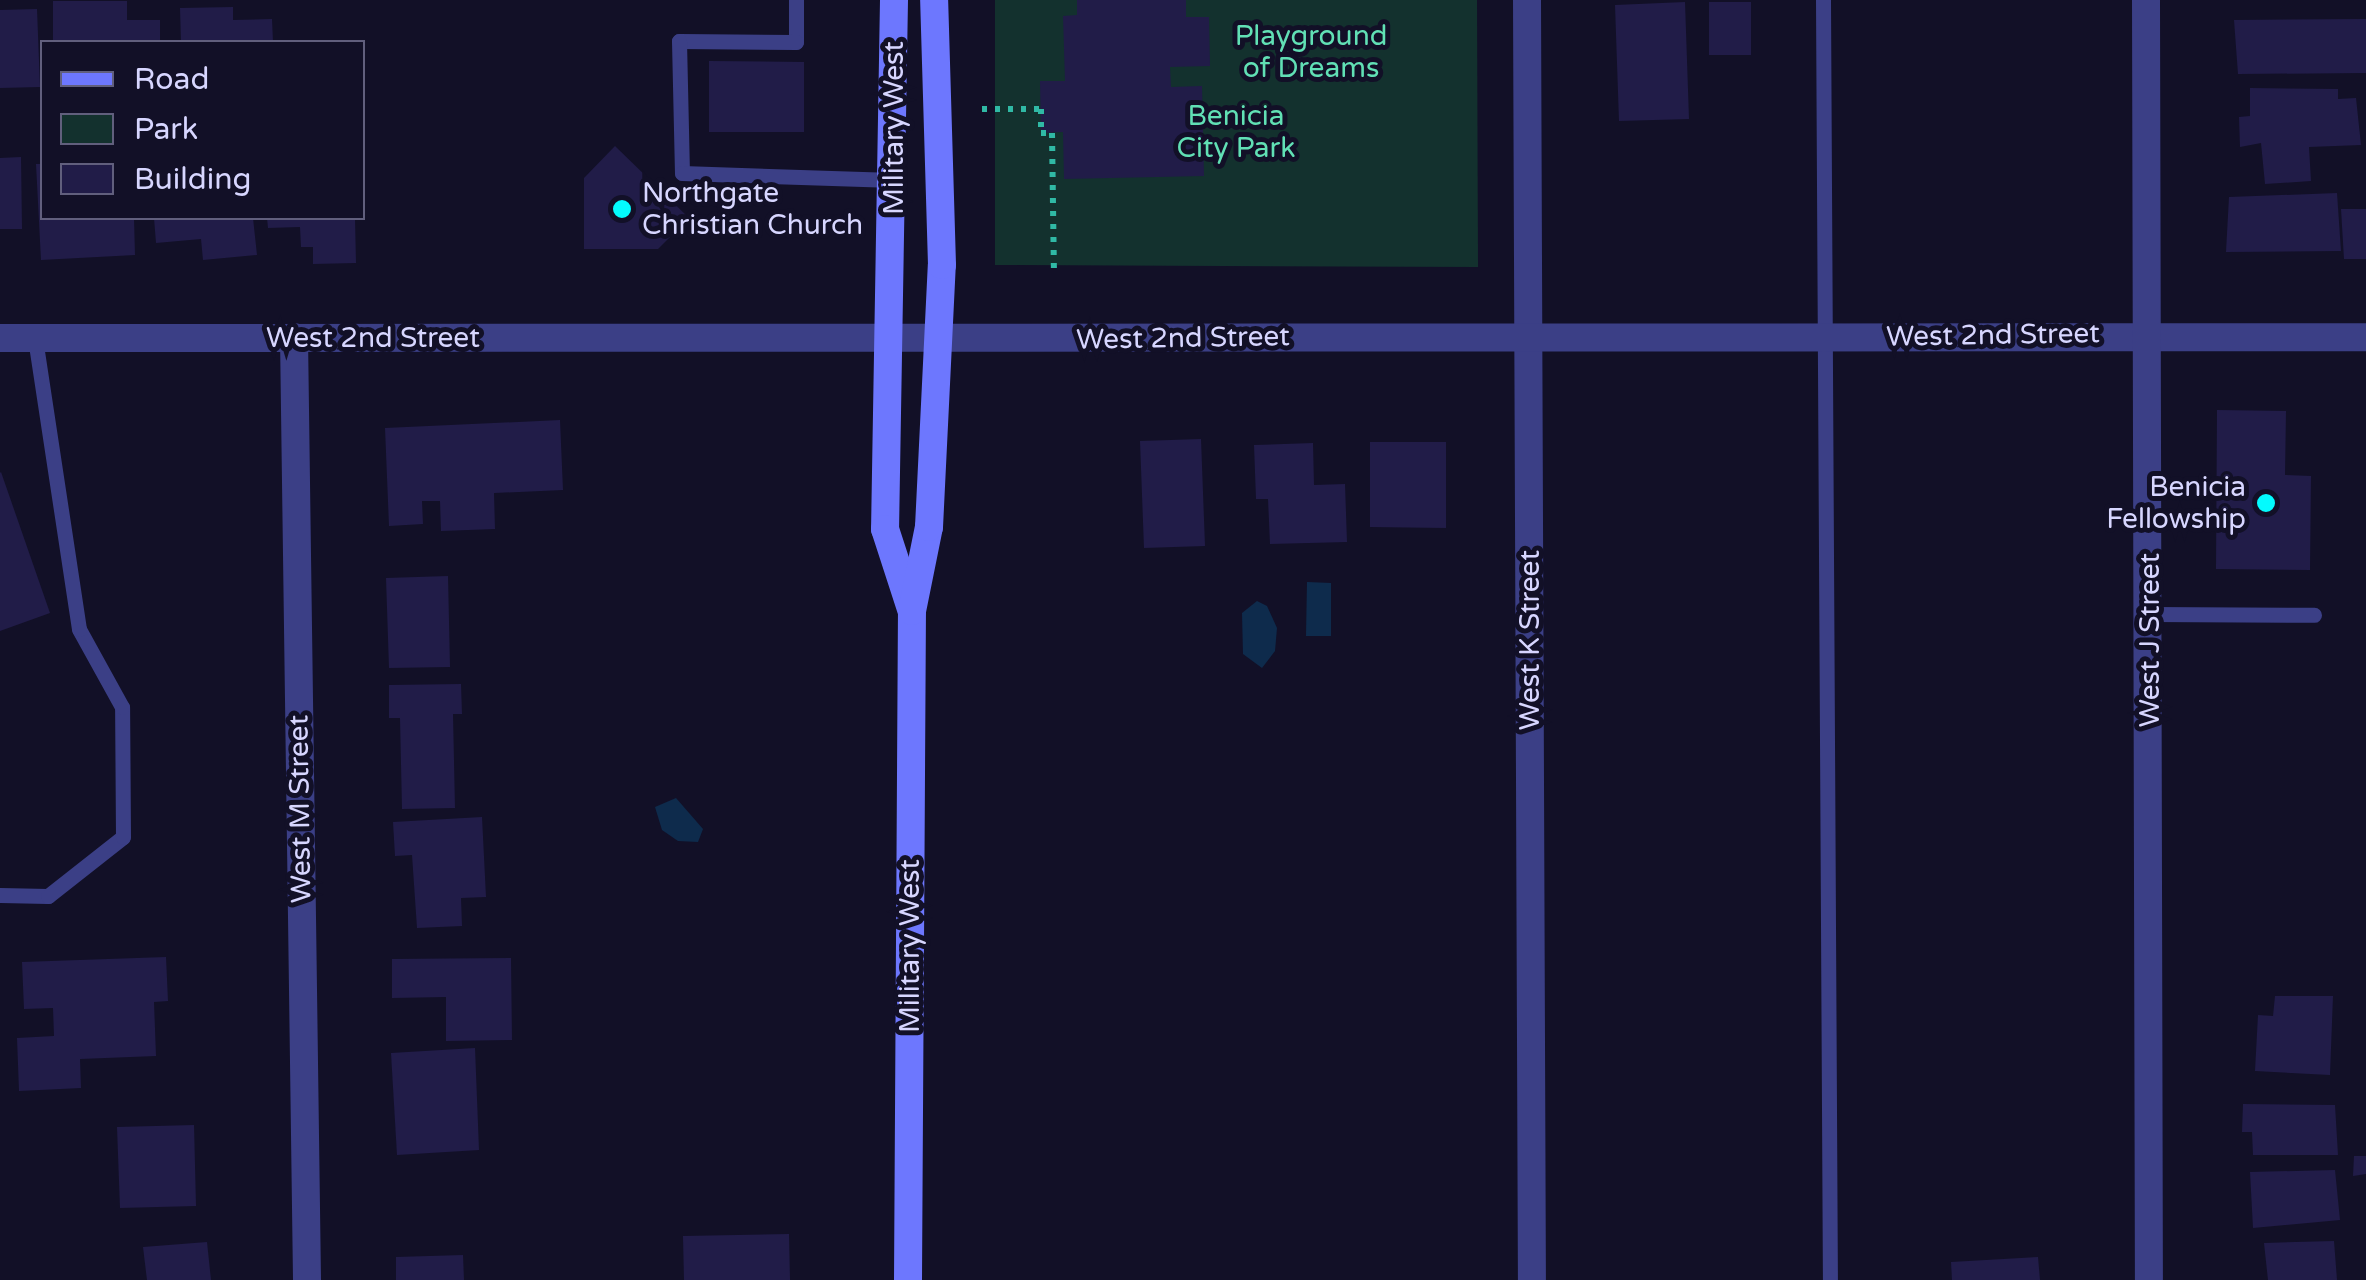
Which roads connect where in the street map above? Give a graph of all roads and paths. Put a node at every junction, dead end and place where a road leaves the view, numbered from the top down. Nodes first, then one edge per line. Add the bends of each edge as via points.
1 (796, 0) edge
2 (894, 0) edge
3 (934, 0) edge
4 (1527, 0) edge
5 (1823, 0) edge
6 (2146, 0) edge
7 (982, 109) dead end
8 (894, 180) junction
9 (1054, 272) dead end
10 (2148, 333) junction
11 (1530, 334) junction
12 (1826, 336) junction
13 (0, 338) edge
14 (36, 338) junction
15 (294, 338) junction
16 (2366, 338) edge
17 (888, 339) junction
18 (938, 340) junction
19 (912, 611) junction
20 (2150, 614) junction
21 (2314, 615) dead end
22 (0, 895) edge
23 (306, 1280) edge
24 (908, 1280) edge
25 (1532, 1280) edge
26 (1830, 1280) edge
27 (2149, 1280) edge

1 - 8 lane via 796,42 679,41 682,172
2 - 8 main road, Military West
3 - 18 main road, Military West
4 - 11 street, West K Street
5 - 12 lane
6 - 10 street, West J Street
7 - 9 path via 1041,109 1042,133 1052,133
8 - 17 main road, Military West
10 - 12 street, West 2nd Street
10 - 16 street, West 2nd Street
10 - 20 street, West J Street
11 - 12 street, West 2nd Street
11 - 18 street, West 2nd Street
11 - 25 street, West K Street
12 - 26 lane
13 - 14 street, West 2nd Street
14 - 15 street, West 2nd Street
14 - 22 lane via 79,630 122,707 123,837 48,896
15 - 17 street, West 2nd Street
15 - 23 street, West M Street
17 - 18 street, West 2nd Street
17 - 19 main road, Military West via 885,529
18 - 19 main road, Military West via 929,528
19 - 24 main road, Military West
20 - 21 lane
20 - 27 street, West J Street

